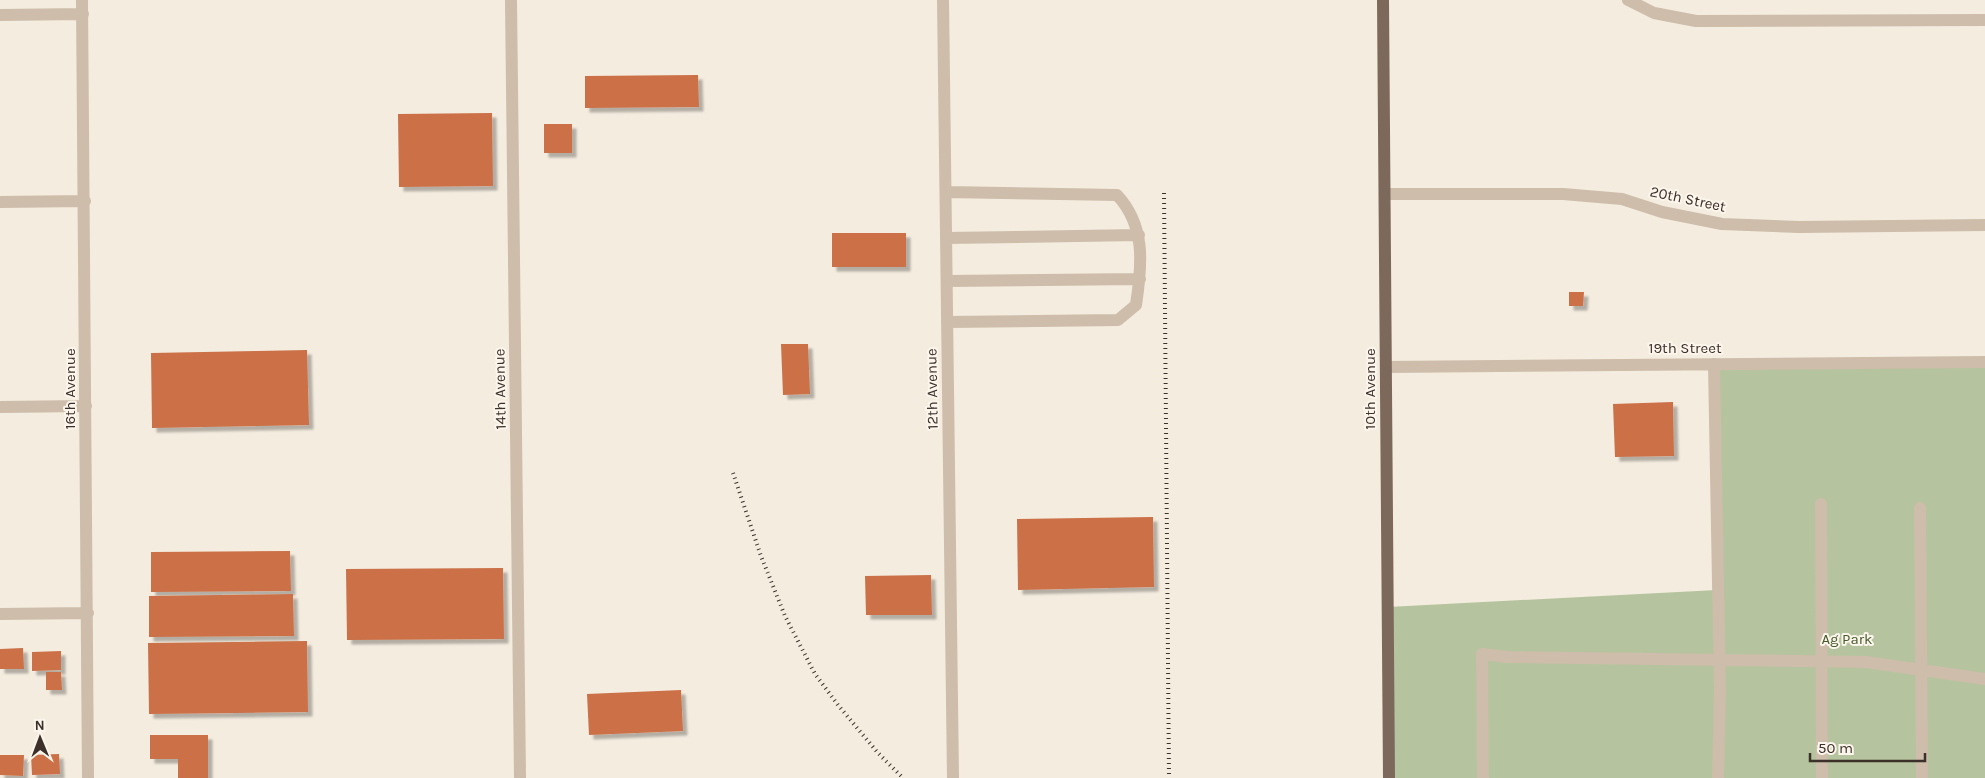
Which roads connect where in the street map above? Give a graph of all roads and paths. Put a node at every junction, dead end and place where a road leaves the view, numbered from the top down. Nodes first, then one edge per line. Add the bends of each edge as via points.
1 (82, 0) edge
2 (511, 0) edge
3 (943, 0) edge
4 (1384, 0) edge
5 (1628, 0) edge
6 (82, 14) junction
7 (0, 15) edge
8 (1985, 20) edge
9 (946, 192) junction
10 (1385, 194) junction
11 (0, 202) edge
12 (85, 202) junction
13 (1985, 225) edge
14 (1139, 235) junction
15 (946, 238) junction
16 (1140, 279) junction
17 (947, 281) junction
18 (947, 322) junction
19 (1985, 362) edge
20 (1714, 364) junction
21 (1386, 367) junction
22 (86, 406) junction
23 (0, 407) edge
24 (1821, 504) dead end
25 (1920, 508) dead end
26 (88, 613) junction
27 (0, 614) edge
28 (1719, 660) junction
29 (1822, 662) junction
30 (1921, 670) junction
31 (1985, 679) edge
32 (88, 778) edge
33 (520, 778) edge
34 (952, 778) edge
35 (1389, 778) edge
36 (1483, 778) edge
37 (1718, 778) edge
38 (1822, 778) edge
39 (1922, 778) edge

1 - 6 street, 16th Avenue
2 - 33 street, 14th Avenue
3 - 9 street, 12th Avenue
4 - 10 main road, 10th Avenue
5 - 8 street via 1654,13 1696,21
6 - 7 street
6 - 12 street, 16th Avenue
9 - 14 street via 1117,195 1126,204
9 - 15 street, 12th Avenue
10 - 13 street, 20th Street via 1563,194 1622,199 1662,212 1722,224 1799,227
10 - 21 main road, 10th Avenue
11 - 12 street
12 - 22 street, 16th Avenue
14 - 15 street
14 - 16 street
15 - 17 street, 12th Avenue
16 - 17 street
16 - 18 street via 1136,304 1118,320
17 - 18 street, 12th Avenue
18 - 34 street, 12th Avenue
19 - 20 street, 19th Street
20 - 21 street, 19th Street
20 - 28 street
21 - 35 main road, 10th Avenue
22 - 23 street
22 - 26 street, 16th Avenue
24 - 29 street
25 - 30 street
26 - 27 street
26 - 32 street, 16th Avenue
28 - 29 street
28 - 36 street via 1482,654
28 - 37 street
29 - 30 street via 1866,662
29 - 38 street
30 - 31 street
30 - 39 street

